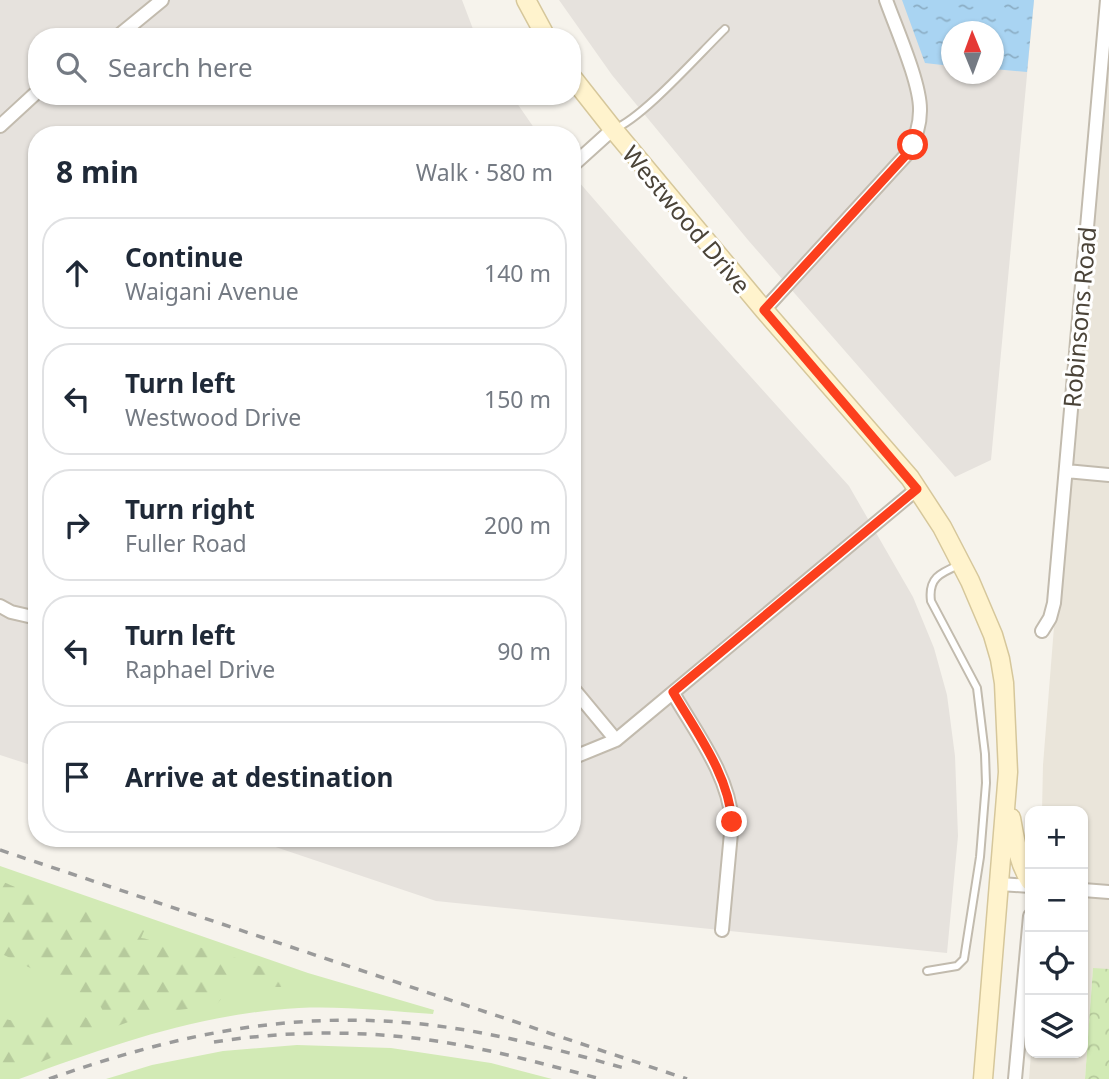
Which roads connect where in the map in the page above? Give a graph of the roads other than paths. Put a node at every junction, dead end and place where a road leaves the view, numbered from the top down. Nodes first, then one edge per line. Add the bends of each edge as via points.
1 (162, 0) edge
2 (526, 0) edge
3 (887, 0) edge
4 (1107, 0) edge
5 (128, 28) edge
6 (540, 28) edge
7 (724, 29) dead end
8 (1105, 58) edge
9 (581, 89) edge
10 (28, 100) edge
11 (0, 125) edge
12 (612, 130) junction
13 (581, 158) edge
14 (764, 310) junction
15 (1066, 471) junction
16 (1109, 475) edge
17 (917, 489) junction
18 (961, 563) junction
19 (0, 606) edge
20 (28, 616) edge
21 (1041, 631) dead end
22 (673, 692) junction
23 (581, 698) edge
24 (616, 740) junction
25 (581, 754) edge
26 (1007, 783) junction
27 (1025, 874) edge
28 (1025, 883) edge
29 (1000, 884) junction
30 (1088, 890) edge
31 (1109, 892) edge
32 (722, 930) dead end
33 (1028, 932) edge
34 (927, 971) dead end
35 (983, 1079) edge
36 (1014, 1079) edge

1 - 5 street
2 - 6 main road
3 - 14 street via 918,93 920,118 913,145
4 - 8 street, Robinsons Road
7 - 12 lane via 626,125
8 - 15 street, Robinsons Road
9 - 12 main road, Westwood Drive
10 - 11 street
12 - 13 street
12 - 14 main road, Westwood Drive
14 - 17 main road, Westwood Drive
15 - 16 street
15 - 21 street, Robinsons Road via 1054,603
17 - 18 main road, Westwood Drive
17 - 22 street
18 - 26 main road, Westwood Drive via 1000,659
18 - 34 lane via 942,572 930,590 976,688 986,783 981,844 964,959 957,966
19 - 20 street
22 - 24 street
22 - 32 street via 721,777 731,808
23 - 24 street
24 - 25 street
26 - 27 main road
26 - 29 main road, Westwood Drive
28 - 29 street
29 - 35 main road
30 - 31 street
33 - 36 street

